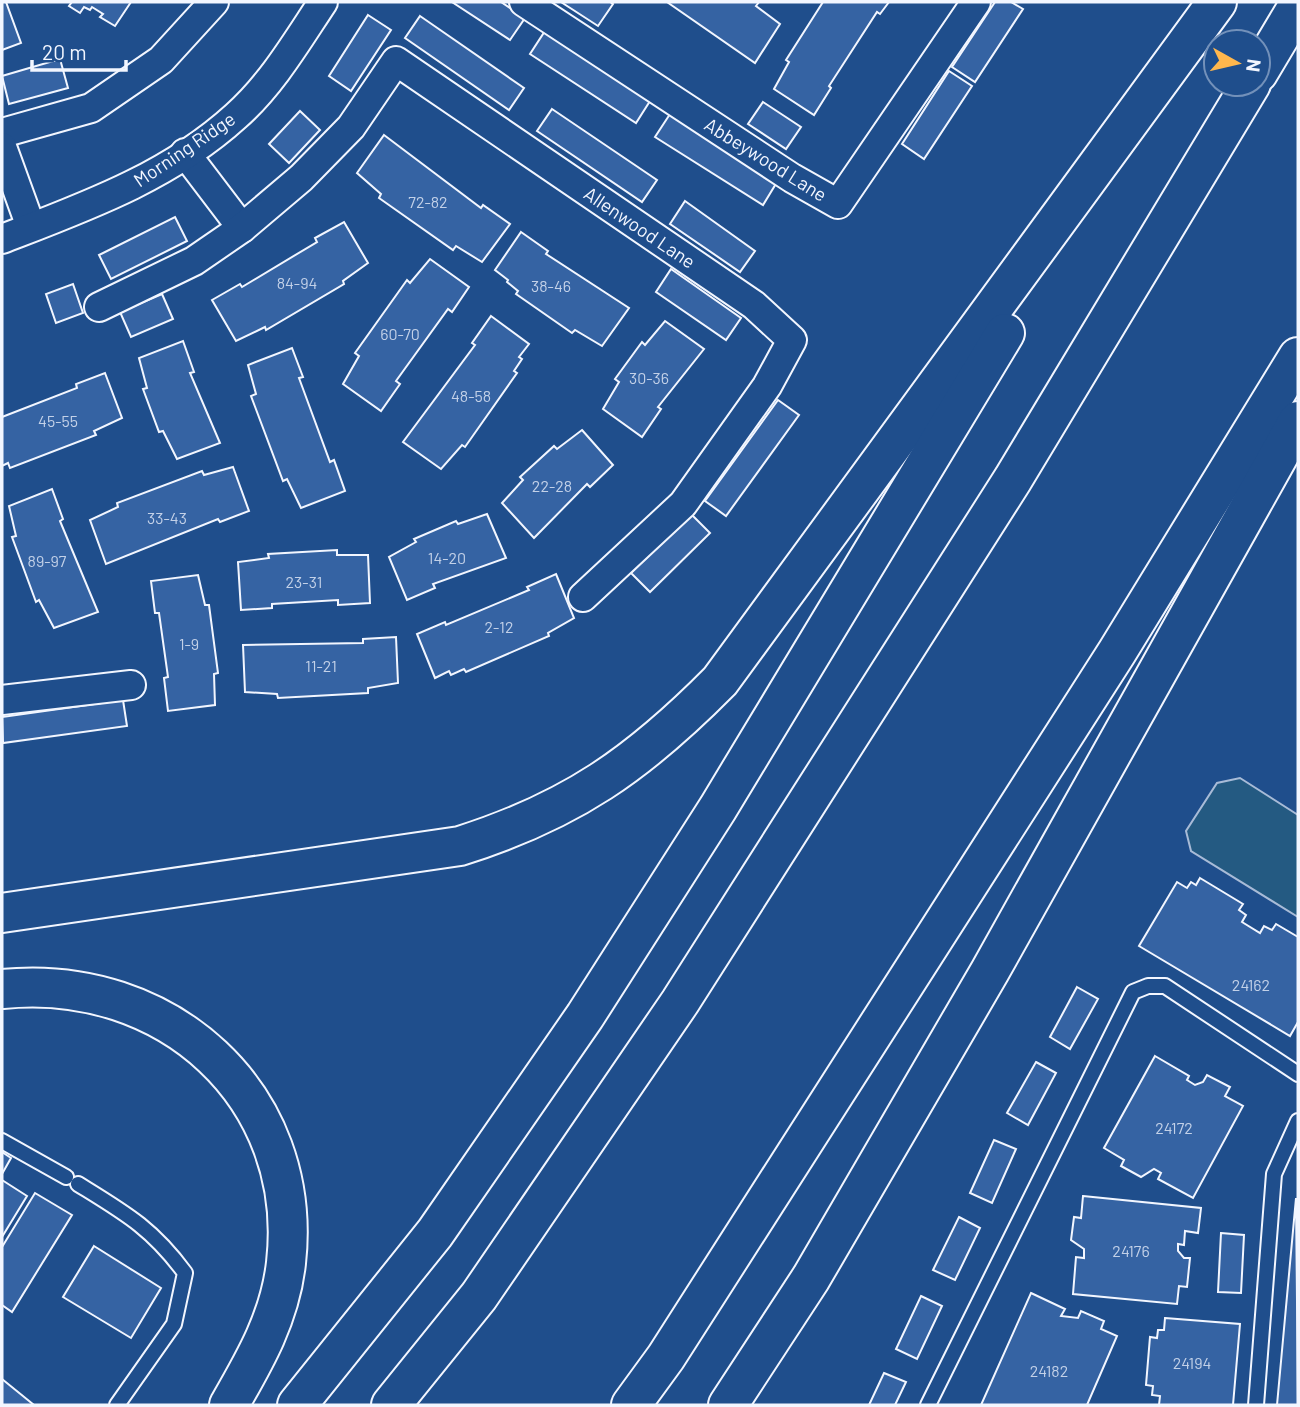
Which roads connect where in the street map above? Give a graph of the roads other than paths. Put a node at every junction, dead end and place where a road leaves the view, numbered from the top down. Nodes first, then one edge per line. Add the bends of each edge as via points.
1 (214, 2) edge
2 (323, 2) edge
3 (524, 2) edge
4 (976, 2) edge
5 (1217, 2) edge
6 (1298, 6) edge
7 (1272, 50) edge
8 (1243, 98) edge
9 (1134, 119) junction
10 (2, 133) edge
11 (2, 147) edge
12 (185, 153) junction
13 (32, 227) junction
14 (242, 228) junction
15 (2, 239) edge
16 (99, 307) dead end
17 (1298, 357) edge
18 (1298, 421) edge
19 (583, 597) dead end
20 (131, 685) dead end
21 (2, 700) edge
22 (2, 913) edge
23 (2, 989) edge
24 (1298, 1074) edge
25 (1298, 1121) edge
26 (2, 1141) edge
27 (117, 1405) edge
28 (229, 1405) edge
29 (296, 1405) edge
30 (391, 1405) edge
31 (631, 1405) edge
32 (728, 1405) edge
33 (928, 1405) edge
34 (1256, 1405) edge

1 - 10 street via 161,60 90,108
2 - 12 street, Morning Ridge via 279,67 236,116
3 - 4 street, Abbeywood Lane via 838,204
5 - 9 highway
6 - 7 highway
8 - 30 highway via 1005,491 680,1002 479,1296
9 - 22 highway via 719,681 669,733 619,771 561,807 460,846
9 - 29 highway via 718,808 584,1016 435,1233
11 - 13 street
12 - 13 street, Morning Ridge via 113,197
12 - 14 street
13 - 15 street, Morning Ridge
14 - 16 street, Allenwood Lane via 194,261
14 - 19 street, Allenwood Lane via 351,127 396,61 754,305 792,340 767,386 683,504
17 - 31 highway via 1118,653
18 - 32 highway via 969,1007 811,1278
20 - 21 street
23 - 28 highway via 64,988 113,998 150,1012 188,1035 220,1063 248,1096 268,1132 283,1177 289,1220 286,1265 266,1339
24 - 33 lane via 1165,986 1133,992
25 - 34 lane via 1274,1174
26 - 27 lane via 142,1223 185,1273 174,1324

